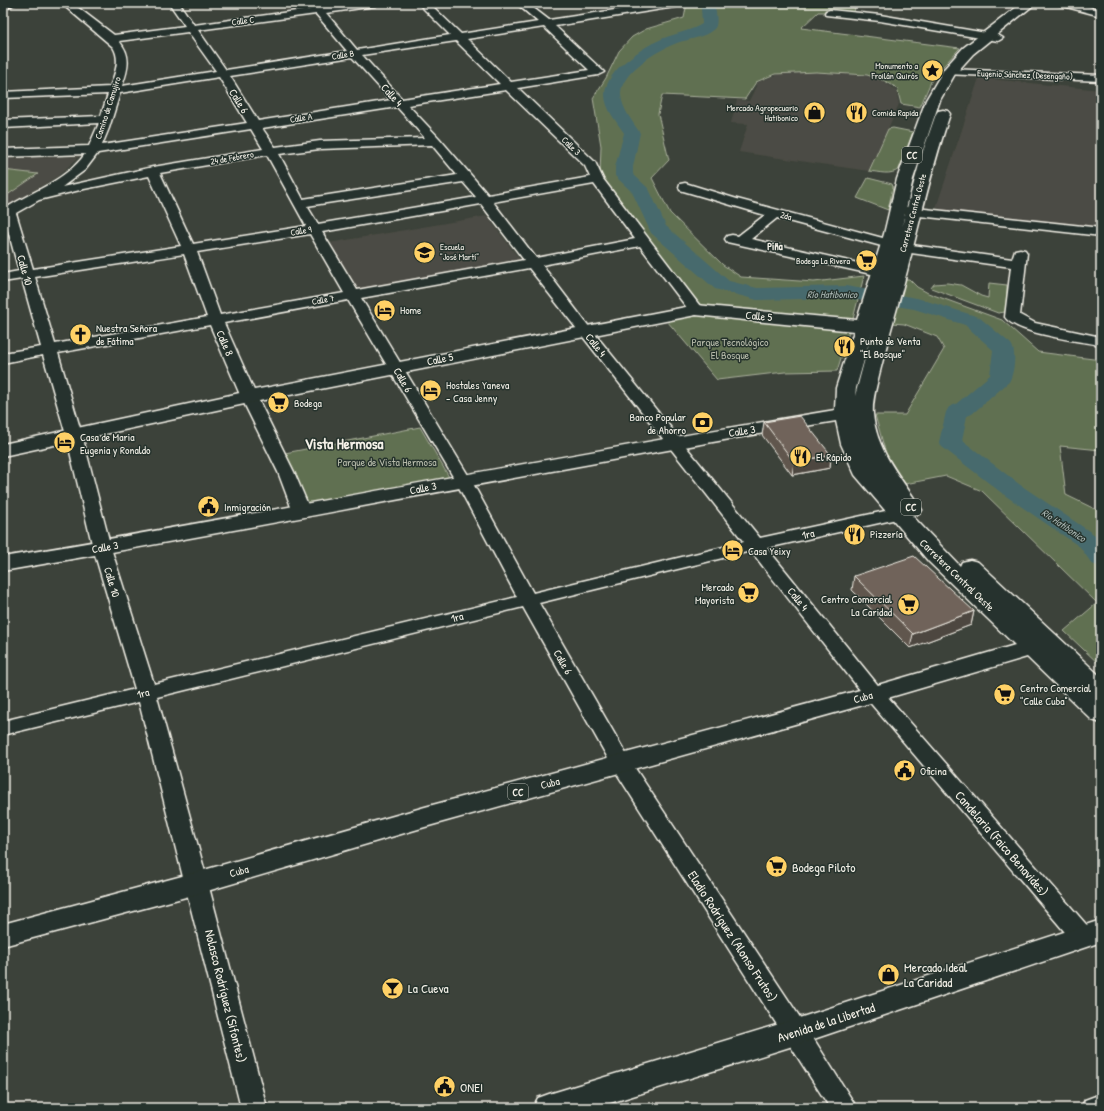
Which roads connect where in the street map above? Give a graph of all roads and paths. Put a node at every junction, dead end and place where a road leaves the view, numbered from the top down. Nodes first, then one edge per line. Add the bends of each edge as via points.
1 (66, 3) edge
2 (174, 3) edge
3 (375, 3) edge
4 (423, 3) edge
5 (523, 3) edge
6 (681, 3) edge
7 (1030, 3) edge
8 (1044, 3) edge
9 (1062, 3) edge
10 (661, 5) edge
11 (315, 7) edge
12 (830, 13) dead end
13 (1101, 13) edge
14 (547, 24) junction
15 (190, 27) junction
16 (458, 37) junction
17 (992, 37) junction
18 (111, 38) junction
19 (354, 53) junction
20 (956, 72) junction
21 (223, 74) junction
22 (1101, 78) edge
23 (508, 86) junction
24 (115, 90) junction
25 (3, 95) edge
26 (399, 103) junction
27 (106, 119) junction
28 (3, 124) edge
29 (255, 125) junction
30 (435, 141) junction
31 (94, 150) junction
32 (271, 151) junction
33 (3, 153) edge
34 (74, 172) junction
35 (153, 172) junction
36 (466, 178) junction
37 (598, 180) junction
38 (84, 185) junction
39 (685, 187) dead end
40 (32, 198) junction
41 (484, 199) junction
42 (300, 203) junction
43 (905, 211) junction
44 (6, 213) edge
45 (775, 213) junction
46 (314, 229) junction
47 (1101, 232) edge
48 (643, 241) junction
49 (896, 246) junction
50 (189, 249) junction
51 (533, 263) junction
52 (880, 273) junction
53 (26, 274) junction
54 (3, 278) edge
55 (353, 294) junction
56 (696, 310) junction
57 (215, 320) junction
58 (873, 323) junction
59 (585, 331) junction
60 (1101, 340) edge
61 (50, 350) junction
62 (3, 358) edge
63 (396, 368) junction
64 (249, 397) junction
65 (844, 414) junction
66 (74, 435) junction
67 (674, 442) junction
68 (3, 450) edge
69 (463, 480) junction
70 (302, 512) junction
71 (905, 512) junction
72 (754, 545) junction
73 (102, 548) junction
74 (3, 564) edge
75 (528, 600) junction
76 (1027, 645) junction
77 (1099, 689) edge
78 (146, 692) junction
79 (874, 694) junction
80 (1101, 714) edge
81 (3, 728) edge
82 (621, 764) junction
83 (197, 883) junction
84 (1092, 934) edge
85 (3, 935) edge
86 (796, 1032) junction
87 (1101, 1105) edge
88 (254, 1108) edge
89 (549, 1108) edge
90 (844, 1108) edge
91 (1094, 1108) edge

1 - 18 street, Camino de Camujiro
2 - 15 street, Calle 6
3 - 11 street, Calle C
4 - 16 street, Calle 3
5 - 14 street
6 - 10 street, Calle B
7 - 17 main road, Carretera Central Oeste / CC
8 - 17 main road, Carretera Central Oeste / CC
9 - 13 street
10 - 14 street, Calle B
11 - 15 street, Calle C
11 - 19 street, Calle 4
12 - 17 street via 874,17
14 - 16 street, Calle B
14 - 23 street, Calle A via 598,72
15 - 18 street, Calle C
15 - 21 street, Calle 6
16 - 19 street, Calle B
16 - 23 street, Calle 3
17 - 20 main road, Carretera Central Oeste / CC
18 - 24 street, Camino de Camujiro via 121,50 124,62
19 - 21 street, Calle B
19 - 26 street, Calle 4
20 - 22 street, Eugenio Sánchez (Desengaño)
20 - 43 main road, Carretera Central Oeste / CC via 933,100 929,130 905,179
21 - 24 street, Calle B
21 - 29 street, Calle 6
23 - 26 street, Calle A
23 - 37 street, Calle 3 via 591,165
24 - 25 street, Calle B
24 - 27 street, Camino de Camujiro
26 - 29 street, Calle A
26 - 30 street, Calle 4
27 - 28 street
27 - 31 street, Camino de Camujiro
29 - 31 street, Calle A
29 - 32 street, Calle 6
30 - 32 street, 24 de Febrero via 320,145
30 - 36 street, Calle 4
31 - 33 street, Calle A
31 - 34 street, Camino de Camujiro
32 - 35 street, 24 de Febrero
32 - 42 street, Calle 6
34 - 38 street
34 - 40 street, Camino de Camujiro
35 - 38 street, 24 de Febrero
35 - 50 street, Calle 8
36 - 41 street, Calle 4
36 - 42 street
37 - 41 street, Calle 9
37 - 48 street, Calle 3
38 - 40 street, 24 de Febrero
39 - 45 street, 2da
40 - 44 street, Camino de Camujiro
41 - 46 street, Calle 9
41 - 51 street, Calle 4
42 - 46 street, Calle 6
43 - 47 street
43 - 49 main road, Carretera Central Oeste / CC
44 - 53 street, Calle 10
45 - 49 street, 2da
45 - 52 street via 736,240
46 - 50 street, Calle 9
46 - 55 street, Calle 6
48 - 51 street, Calle 7
48 - 56 street, Calle 3
49 - 52 main road, Carretera Central Oeste / CC
49 - 58 main road, Carretera Central Oeste / CC via 897,277
49 - 60 street, 2da via 1019,258 1012,317 1031,327
50 - 53 street, Calle 9
50 - 57 street, Calle 8
51 - 55 street, Calle 7
51 - 59 street, Calle 4
52 - 58 main road, Carretera Central Oeste / CC
53 - 54 street, Calle 9
53 - 61 street, Calle 10
55 - 57 street, Calle 7
55 - 63 street, Calle 6
56 - 58 main road, Calle 5
56 - 59 main road, Calle 5
57 - 61 street, Calle 7
57 - 64 street, Calle 8
58 - 65 main road, CC via 846,388
58 - 71 main road, Carretera Central Oeste / CC via 863,413 869,441 878,463
59 - 63 main road, Calle 5
59 - 67 street, Calle 4
61 - 62 street, Calle 7
61 - 66 street, Calle 10
63 - 64 main road, Calle 5
63 - 69 street, Calle 6
64 - 66 main road, Calle 5
64 - 70 street, Calle 8 via 286,472
65 - 67 main road, Calle 3
65 - 71 main road, Carretera Central Oeste / CC via 851,444 862,471
66 - 68 main road, Calle 5
66 - 73 street, Calle 10
67 - 69 main road, Calle 3
67 - 72 street, Calle 4
69 - 70 main road, Calle 3
69 - 75 street, Calle 6
70 - 73 main road, Calle 3
71 - 72 street, 1ra
71 - 76 main road, Carretera Central Oeste / CC via 937,557
71 - 76 main road, Carretera Central Oeste / CC via 930,530
72 - 75 street, 1ra
72 - 79 street, Calle 4
73 - 74 main road, Calle 3
73 - 78 street, Calle 10
75 - 78 street, 1ra
75 - 82 street, Calle 6
76 - 77 main road, CC
76 - 79 main road, Cuba / CC
76 - 80 main road, Carretera Central Oeste
78 - 81 street, 1ra
78 - 83 street, Calle 10
79 - 82 main road, Cuba / CC
79 - 84 street, Candelaria (Faico Benavides)
82 - 83 main road, Cuba / CC
82 - 86 street, Eladio Rodríguez (Alonso Frutos)
83 - 85 main road, Cuba / CC
83 - 88 street, Nolasco Rodríguez (Sifontes)
84 - 86 main road, Avenida de la Libertad
86 - 89 main road, Avenida de la Libertad
86 - 90 street, Eladio Rodríguez (Alonso Frutos)
87 - 91 street

